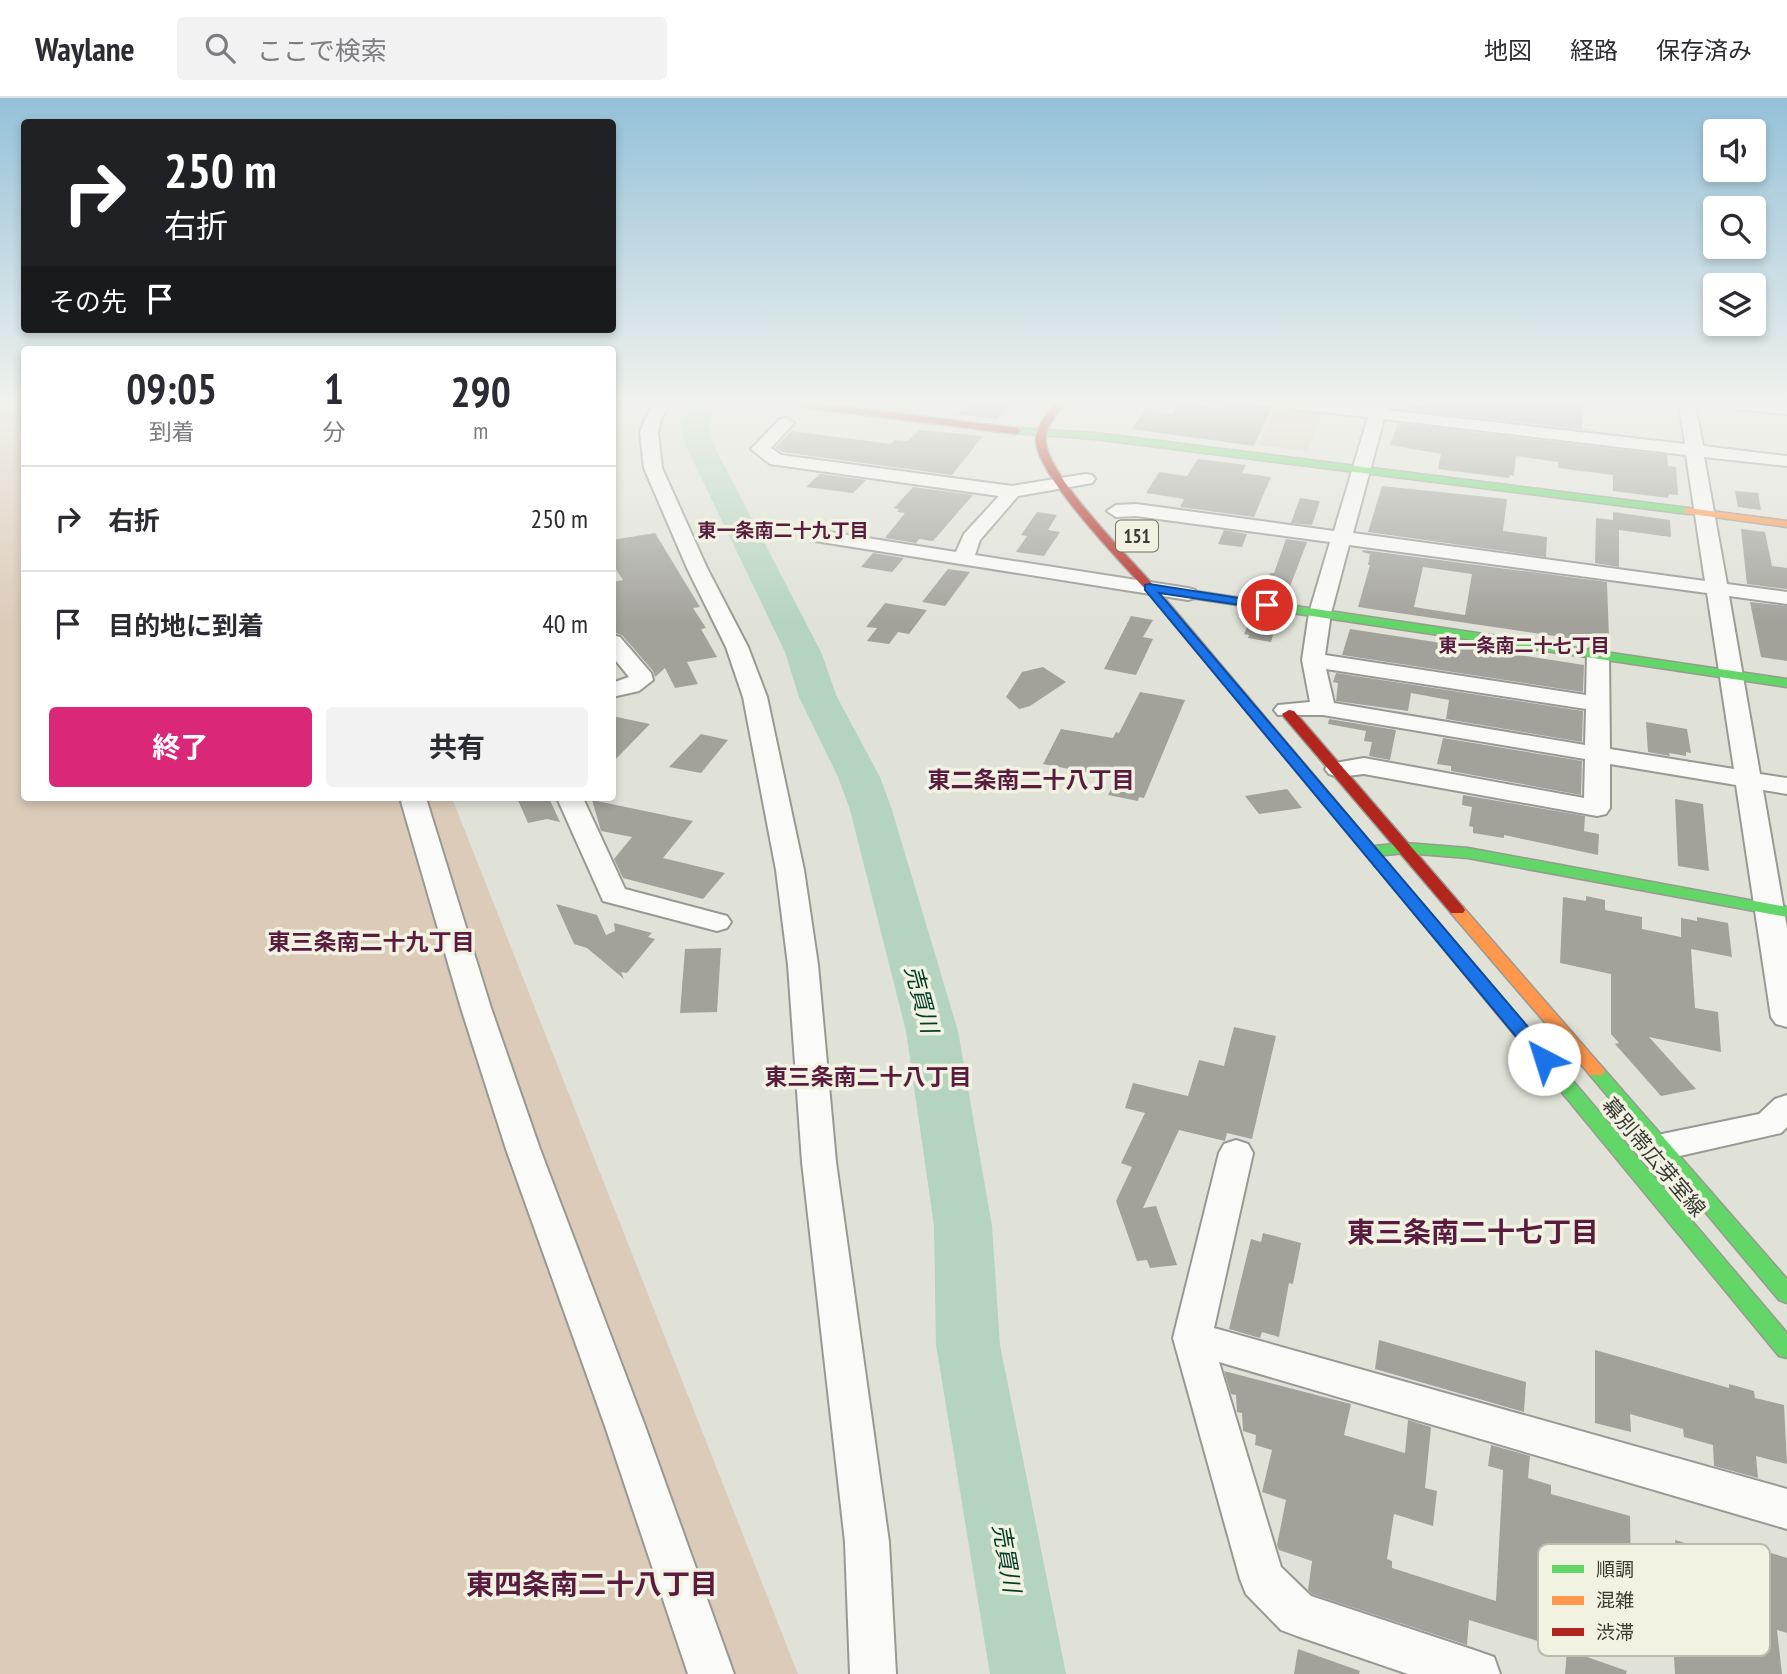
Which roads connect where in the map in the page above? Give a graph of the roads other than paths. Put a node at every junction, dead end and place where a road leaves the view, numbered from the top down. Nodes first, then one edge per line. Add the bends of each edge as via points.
1 (657, 478) edge
2 (905, 478) edge
3 (1058, 478) edge
4 (1357, 478) edge
5 (1420, 478) edge
6 (1700, 478) edge
7 (1086, 479) joint
8 (1062, 483) junction
9 (1012, 492) junction
10 (1108, 502) junction
11 (1706, 513) junction
12 (1787, 524) edge
13 (1134, 531) dead end
14 (822, 537) dead end
15 (1342, 538) junction
16 (963, 559) junction
17 (1170, 573) dead end
18 (1149, 587) junction
19 (1717, 589) junction
20 (1188, 594) junction
21 (1787, 598) edge
22 (1320, 613) junction
23 (1205, 614) dead end
24 (616, 646) edge
25 (1598, 654) junction
26 (1313, 660) junction
27 (1731, 674) junction
28 (1787, 683) edge
29 (616, 689) edge
30 (1280, 703) joint
31 (1597, 704) junction
32 (1323, 708) junction
33 (1596, 755) junction
34 (1338, 769) junction
35 (1747, 779) junction
36 (1787, 786) edge
37 (414, 801) edge
38 (571, 801) edge
39 (1405, 848) junction
40 (1371, 852) junction
41 (1778, 911) edge
42 (717, 922) dead end
43 (1787, 1017) edge
44 (1787, 1107) edge
45 (1662, 1147) junction
46 (1236, 1153) dead end
47 (1787, 1294) edge
48 (1192, 1338) junction
49 (1787, 1349) edge
50 (1787, 1509) edge
51 (711, 1674) edge
52 (873, 1674) edge
53 (1477, 1674) edge

1 - 52 street via 737,647 755,697 790,870 803,965 819,1161 867,1542
2 - 9 street
3 - 8 main road, 幕別帯広芽室線 / 151
4 - 15 street
5 - 11 main road
6 - 11 street
7 - 8 street
7 - 10 main road, 151
8 - 9 street
8 - 18 main road, 幕別帯広芽室線 / 151
9 - 16 street via 971,538
10 - 13 main road, 151
10 - 15 street via 1136,510
11 - 12 main road
11 - 19 street
14 - 16 street
15 - 19 street
15 - 22 street
16 - 18 street
17 - 20 main road, 151
18 - 20 street
18 - 40 main road, 幕別帯広芽室線 / 151
19 - 21 street
19 - 27 street
20 - 22 main road
20 - 23 main road, 151
22 - 25 main road
22 - 26 street
24 - 29 street via 641,680
25 - 27 main road
25 - 31 street
26 - 31 street
26 - 32 street
27 - 28 main road
27 - 35 street
30 - 32 street
30 - 34 main road, 幕別帯広芽室線
31 - 33 street
32 - 33 street
33 - 34 street via 1597,808 1364,766
33 - 35 street
34 - 39 main road, 幕別帯広芽室線
35 - 36 street
35 - 41 street
37 - 51 street via 519,1137
38 - 42 street via 613,895
39 - 40 main road
39 - 41 main road via 1468,853
39 - 45 main road, 幕別帯広芽室線
40 - 49 main road, 幕別帯広芽室線 / 151
41 - 43 street
44 - 45 street via 1769,1124
45 - 47 main road, 幕別帯広芽室線
46 - 48 street
48 - 50 street
48 - 53 street via 1262,1579 1297,1614

